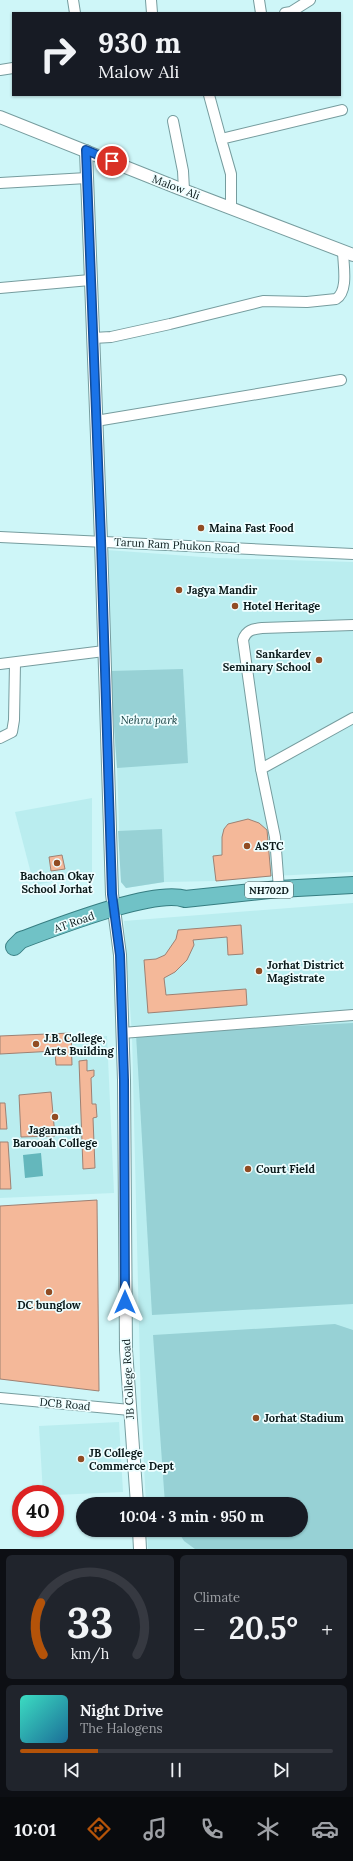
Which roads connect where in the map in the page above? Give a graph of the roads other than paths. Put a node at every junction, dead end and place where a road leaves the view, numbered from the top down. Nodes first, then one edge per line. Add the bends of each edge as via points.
1 (73, 0) edge
2 (151, 0) edge
3 (259, 0) edge
4 (310, 0) edge
5 (75, 12) edge
6 (152, 12) edge
7 (261, 12) edge
8 (291, 12) edge
9 (1, 67) edge
10 (12, 68) edge
11 (209, 96) edge
12 (342, 110) dead end
13 (0, 116) edge
14 (173, 120) dead end
15 (221, 140) junction
16 (86, 150) junction
17 (87, 178) junction
18 (0, 183) edge
19 (184, 190) junction
20 (231, 208) junction
21 (348, 253) edge
22 (90, 280) junction
23 (0, 288) edge
24 (92, 338) junction
25 (341, 380) dead end
26 (96, 421) junction
27 (0, 538) edge
28 (0, 544) edge
29 (101, 544) junction
30 (353, 554) edge
31 (353, 560) edge
32 (353, 625) edge
33 (104, 651) junction
34 (15, 663) junction
35 (0, 664) edge
36 (353, 718) edge
37 (0, 738) edge
38 (261, 769) junction
39 (353, 885) edge
40 (279, 889) junction
41 (115, 912) junction
42 (7, 950) edge
43 (353, 1015) edge
44 (122, 1033) junction
45 (0, 1398) edge
46 (130, 1410) junction
47 (136, 1497) edge
48 (139, 1537) edge
49 (140, 1549) edge

1 - 5 street
2 - 6 street
3 - 7 street
4 - 8 street
9 - 10 street
11 - 15 street
12 - 15 street
13 - 16 street, Malow Ali
14 - 19 street
15 - 20 street via 231,174
16 - 17 street, JB College Road
16 - 19 street, Malow Ali
17 - 18 street
17 - 22 street, JB College Road
19 - 20 street, Malow Ali
20 - 21 street, Malow Ali
21 - 24 street via 344,289 336,299 307,302 263,301 111,337
22 - 23 street
22 - 24 street, JB College Road
24 - 26 street, JB College Road
25 - 26 street
26 - 29 street, JB College Road
27 - 29 street, Tarun Ram Phukon Road
28 - 29 street, Tarun Ram Phukon Road
29 - 30 street, Tarun Ram Phukon Road
29 - 31 street, Tarun Ram Phukon Road
29 - 33 street, JB College Road
32 - 38 street via 262,628 245,634 243,640
33 - 34 street
33 - 41 street, JB College Road
34 - 35 street
34 - 37 street via 12,732
36 - 38 street
38 - 40 street via 275,837
39 - 40 highway, AT Road / NH702D
40 - 41 highway, AT Road / NH702D via 185,899 179,905
41 - 42 highway, AT Road / NH702D via 24,947
41 - 44 street, JB College Road via 120,955
43 - 44 street
44 - 46 street, JB College Road via 126,1350
45 - 46 street, DCB Road
46 - 47 street, JB College Road
48 - 49 street

